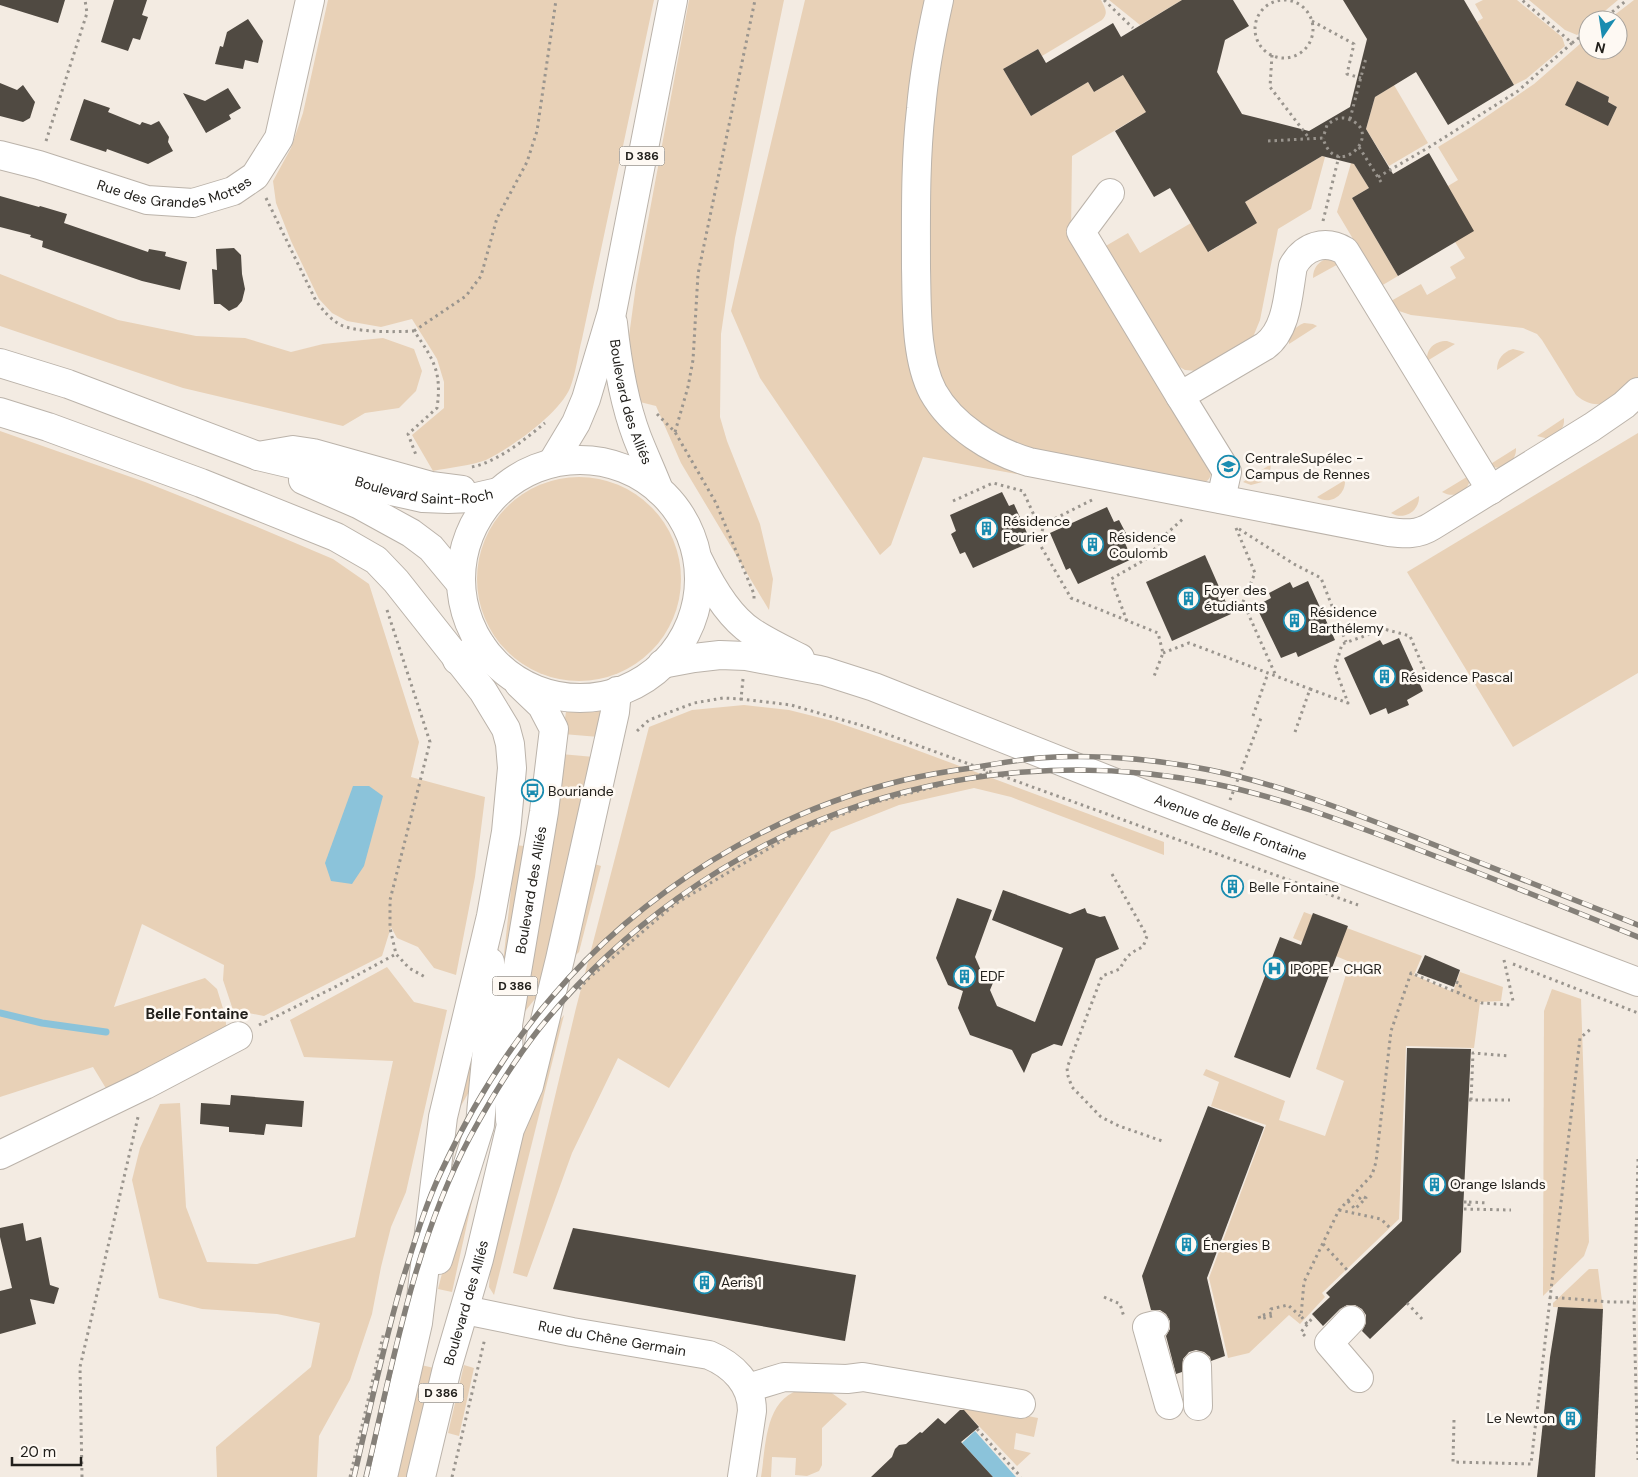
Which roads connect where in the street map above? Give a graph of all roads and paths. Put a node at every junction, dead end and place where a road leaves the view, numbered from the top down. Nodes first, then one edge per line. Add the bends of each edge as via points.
1 (85, 0) edge
2 (310, 0) edge
3 (556, 0) edge
4 (673, 0) edge
5 (755, 0) edge
6 (939, 0) edge
7 (1104, 0) edge
8 (1522, 0) edge
9 (1627, 0) edge
10 (1274, 1) edge
11 (1614, 10) edge
12 (1312, 20) junction
13 (1133, 28) dead end
14 (1578, 38) edge
15 (1572, 43) junction
16 (1272, 55) junction
17 (1366, 58) dead end
18 (1361, 78) junction
19 (1350, 119) junction
20 (1323, 138) junction
21 (1309, 139) junction
22 (1268, 141) dead end
23 (1360, 146) junction
24 (0, 155) edge
25 (1339, 156) junction
26 (39, 165) junction
27 (255, 176) junction
28 (1378, 177) junction
29 (1380, 182) dead end
30 (1110, 193) dead end
31 (1316, 246) junction
32 (612, 312) junction
33 (414, 331) junction
34 (0, 363) edge
35 (1638, 392) edge
36 (1180, 396) junction
37 (627, 404) junction
38 (0, 412) edge
39 (547, 421) dead end
40 (676, 432) junction
41 (408, 434) dead end
42 (258, 456) junction
43 (552, 463) junction
44 (466, 468) dead end
45 (659, 490) junction
46 (1490, 490) junction
47 (498, 492) junction
48 (1093, 499) dead end
49 (1221, 499) junction
50 (954, 501) dead end
51 (1190, 513) dead end
52 (1044, 524) junction
53 (697, 559) junction
54 (461, 584) junction
55 (389, 603) dead end
56 (1128, 621) junction
57 (1346, 642) junction
58 (749, 644) junction
59 (481, 645) junction
60 (1163, 653) junction
61 (457, 660) junction
62 (662, 664) junction
63 (503, 670) junction
64 (1268, 674) junction
65 (1276, 676) junction
66 (1153, 679) dead end
67 (1429, 682) dead end
68 (1310, 689) junction
69 (617, 691) junction
70 (741, 699) junction
71 (1253, 716) dead end
72 (1261, 718) dead end
73 (635, 732) dead end
74 (1295, 732) dead end
75 (992, 772) junction
76 (1222, 823) junction
77 (1112, 874) dead end
78 (1363, 907) dead end
79 (490, 919) junction
80 (396, 954) junction
81 (1497, 957) dead end
82 (1504, 960) junction
83 (425, 977) dead end
84 (1456, 982) dead end
85 (1638, 982) edge
86 (577, 992) dead end
87 (1458, 993) junction
88 (1638, 1013) edge
89 (1592, 1028) dead end
90 (238, 1036) joint
91 (1510, 1056) dead end
92 (146, 1085) junction
93 (1510, 1100) dead end
94 (510, 1129) junction
95 (1165, 1142) dead end
96 (0, 1155) edge
97 (1638, 1159) edge
98 (1348, 1201) junction
99 (1356, 1202) dead end
100 (1464, 1202) dead end
101 (1469, 1202) junction
102 (1487, 1203) dead end
103 (1464, 1208) dead end
104 (1469, 1209) junction
105 (1340, 1210) junction
106 (1511, 1210) dead end
107 (1392, 1230) dead end
108 (1323, 1244) junction
109 (1349, 1272) dead end
110 (1549, 1297) junction
111 (1634, 1302) junction
112 (1407, 1304) dead end
113 (465, 1310) junction
114 (1272, 1316) dead end
115 (1301, 1316) junction
116 (1314, 1316) dead end
117 (1351, 1320) dead end
118 (1423, 1320) dead end
119 (418, 1323) junction
120 (1307, 1324) junction
121 (1155, 1325) dead end
122 (384, 1332) dead end
123 (1308, 1338) dead end
124 (1197, 1366) dead end
125 (1359, 1378) dead end
126 (748, 1388) junction
127 (1021, 1404) dead end
128 (1169, 1405) dead end
129 (1198, 1406) dead end
130 (1454, 1420) dead end
131 (977, 1429) dead end
132 (1638, 1460) edge
133 (82, 1477) edge
134 (350, 1477) edge
135 (382, 1477) edge
136 (421, 1477) edge
137 (742, 1477) edge
138 (1021, 1477) edge

1 - 26 path via 87,13
2 - 27 main road, Rue des Grandes Mottes via 279,138
3 - 33 path via 537,131 527,162 497,218 481,276 466,296
4 - 32 main road, Boulevard des Alliés / D 386
5 - 40 path via 698,274 693,360
6 - 49 main road via 921,108 916,218 920,337 923,362 933,391 970,432 1010,456
7 - 13 path
8 - 15 path
9 - 11 path
10 - 12 path via 1293,1 1308,12
10 - 16 path via 1260,14 1255,31 1258,41
12 - 16 path via 1312,39 1300,54 1292,58
12 - 18 path via 1354,44 1347,74
14 - 15 path
15 - 28 path via 1518,90
16 - 21 path via 1270,87
17 - 18 path
18 - 19 path
19 - 20 path via 1332,121
19 - 23 path via 1360,129
20 - 21 path
20 - 25 path via 1328,150
21 - 22 path
23 - 25 path via 1350,155
23 - 28 path
24 - 26 main road, Rue des Grandes Mottes
25 - 31 path
26 - 27 main road, Rue des Grandes Mottes via 146,200 193,203 233,191
27 - 33 path via 316,301 328,316 350,327 379,332
28 - 29 path
30 - 36 main road via 1081,232
31 - 36 main road via 1303,252 1294,266 1283,318 1275,336 1264,346
31 - 46 main road via 1330,245 1345,251
32 - 37 main road, Boulevard des Alliés via 617,361
32 - 43 main road, Boulevard des Alliés via 586,399
33 - 41 path via 433,360 440,389 437,408
34 - 42 main road, Boulevard Saint-Roch via 68,384
35 - 46 main road via 1592,427
36 - 49 main road via 1226,472
37 - 40 path via 641,406 654,413
37 - 45 main road, Boulevard des Alliés
38 - 61 main road via 201,483 336,537 376,560
39 - 44 path via 522,442 483,465
40 - 58 path via 716,503 754,594
42 - 47 main road, Boulevard Saint-Roch via 423,498 448,500
42 - 54 main road, Boulevard Saint-Roch via 411,533 430,548
43 - 45 main road via 598,461 620,467
43 - 47 main road via 514,479
45 - 53 main road via 684,522
46 - 49 main road via 1426,530 1410,534
47 - 54 main road via 485,507 466,543
48 - 52 path
50 - 52 path via 993,483 1023,491 1038,524
51 - 56 path via 1166,534 1148,558 1111,579
52 - 56 path via 1038,544 1071,598
53 - 58 main road
53 - 62 main road via 698,588 693,616 675,650
54 - 59 main road via 469,622
55 - 80 path via 387,612 430,742 390,900 390,928
56 - 60 path via 1158,634
57 - 65 path via 1320,578 1236,527 1255,573 1243,602
57 - 67 path via 1384,629 1410,636
57 - 68 path via 1342,644 1335,668 1348,703
58 - 62 main road, Avenue de Belle Fontaine via 720,655
58 - 70 path
58 - 76 main road, Avenue de Belle Fontaine via 874,687
59 - 61 main road
59 - 63 main road
60 - 64 path via 1189,643
60 - 66 path
61 - 79 main road via 483,691 506,729 510,744 512,768 506,832
62 - 69 main road via 641,680
63 - 69 main road via 523,683 569,697 594,697
63 - 94 main road, Boulevard des Alliés / D 386 via 542,706 554,729 544,812 508,1025
64 - 65 path
64 - 71 path
65 - 68 path
68 - 74 path
69 - 94 main road, Boulevard des Alliés / D 386 via 603,767 529,1086
70 - 73 path via 723,698 694,703 648,720
70 - 75 path via 791,705 828,714
72 - 76 path
75 - 78 path
75 - 86 path via 869,804 795,833 675,904
76 - 85 main road, Avenue de Belle Fontaine
77 - 95 path via 1147,936 1143,947 1130,953 1120,969 1102,976 1067,1068 1068,1076 1072,1087 1102,1117
79 - 119 main road via 443,1117
79 - 119 main road via 491,1004 480,1125
80 - 83 path via 409,968
80 - 90 path
81 - 82 path
82 - 87 path via 1512,1003 1482,1003
82 - 88 path
84 - 87 path via 1461,984
87 - 98 path via 1411,973 1390,1030 1376,1162 1372,1175
89 - 110 path via 1580,1038
90 - 92 main road
91 - 93 path via 1472,1053 1470,1100
92 - 96 main road
92 - 133 path via 80,1367
94 - 113 main road, Boulevard des Alliés / D 386
97 - 111 path
98 - 99 path via 1355,1209 1366,1198 1362,1196
98 - 105 path
100 - 101 path
101 - 102 path
101 - 104 path
103 - 104 path
104 - 106 path
105 - 107 path via 1381,1218
105 - 108 path
108 - 109 path
108 - 115 path via 1304,1282
110 - 111 path
110 - 130 path via 1531,1464 1453,1462
111 - 132 path
112 - 118 path
113 - 126 main road, Rue du Chêne Germain via 709,1355 731,1368
113 - 136 main road, Boulevard des Alliés / D 386 via 447,1368
114 - 115 path via 1260,1319 1259,1316 1288,1305
115 - 120 path
116 - 120 path
117 - 125 main road via 1329,1344
119 - 135 main road
120 - 123 path via 1301,1332
121 - 128 main road via 1146,1327
122 - 134 path
124 - 129 main road
126 - 127 main road via 784,1377 863,1377
126 - 137 main road via 752,1411
131 - 138 path

